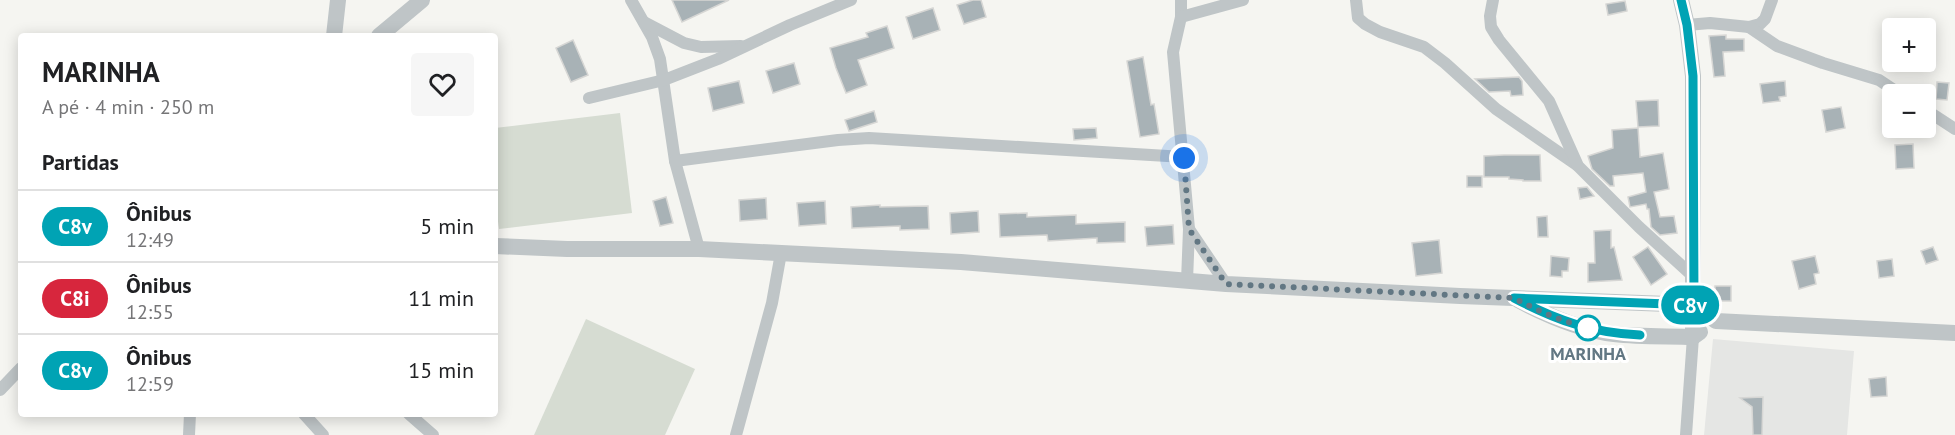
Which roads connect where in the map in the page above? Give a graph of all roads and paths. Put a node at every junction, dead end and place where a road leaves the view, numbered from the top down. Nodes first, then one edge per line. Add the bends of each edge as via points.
1 (338, 0) edge
2 (422, 0) edge
3 (631, 0) edge
4 (850, 0) edge
5 (1180, 0) edge
6 (1243, 0) edge
7 (1356, 0) edge
8 (1493, 0) edge
9 (1681, 0) edge
10 (1773, 0) edge
11 (1180, 17) junction
12 (643, 21) junction
13 (1687, 25) junction
14 (1749, 27) junction
15 (334, 33) edge
16 (383, 33) edge
17 (744, 46) junction
18 (664, 80) junction
19 (1885, 84) edge
20 (589, 98) dead end
21 (1936, 117) edge
22 (1955, 129) edge
23 (1184, 158) junction
24 (675, 161) junction
25 (1578, 166) junction
26 (1189, 229) junction
27 (498, 246) edge
28 (699, 249) junction
29 (781, 253) junction
30 (1694, 277) junction
31 (1187, 280) junction
32 (1226, 284) junction
33 (1514, 298) junction
34 (1694, 305) junction
35 (1716, 321) junction
36 (1955, 333) edge
37 (1693, 337) junction
38 (18, 371) edge
39 (0, 390) edge
40 (190, 417) edge
41 (307, 417) edge
42 (412, 417) edge
43 (189, 435) edge
44 (323, 435) edge
45 (433, 435) edge
46 (736, 435) edge
47 (1686, 435) edge

1 - 15 street
2 - 16 street
3 - 12 street
4 - 17 street
5 - 11 street
6 - 11 street
7 - 25 street via 1358,18 1365,24 1424,47 1496,110
8 - 25 street via 1491,27 1549,101
9 - 13 street
10 - 14 street via 1765,19
11 - 23 street via 1173,52
12 - 17 street via 684,43 701,47
12 - 18 street via 652,37
13 - 14 street
13 - 30 street via 1693,76
14 - 19 street via 1777,46
17 - 18 street
18 - 20 street
18 - 24 street
21 - 22 street
23 - 24 street via 869,138
23 - 26 street
24 - 28 street
25 - 30 street
26 - 31 street
26 - 32 street
27 - 28 street
28 - 29 street
29 - 31 street
29 - 46 street via 772,303
30 - 34 street
31 - 32 street
32 - 33 street
33 - 34 street
33 - 37 street via 1566,323 1613,334
34 - 35 street
34 - 37 street
35 - 36 street
35 - 37 street
37 - 47 street
38 - 39 street
40 - 43 street
41 - 44 street
42 - 45 street

